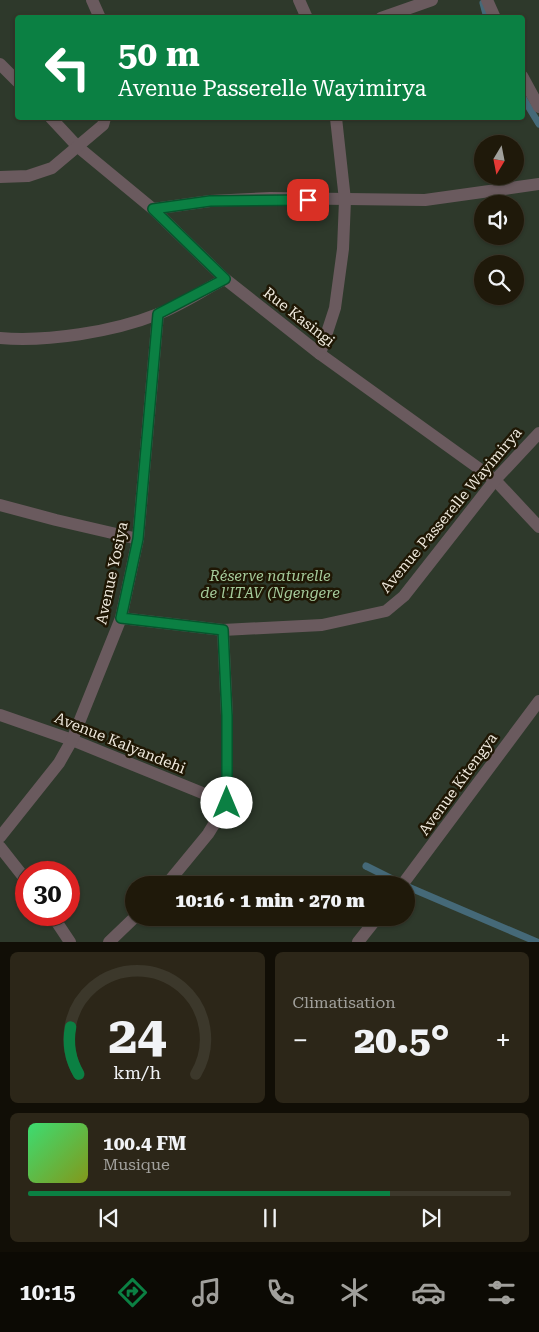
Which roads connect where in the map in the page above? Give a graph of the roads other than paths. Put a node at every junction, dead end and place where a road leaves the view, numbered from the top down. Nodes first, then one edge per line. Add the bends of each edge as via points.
1 (92, 0) edge
2 (299, 0) edge
3 (432, 0) edge
4 (487, 0) edge
5 (99, 15) edge
6 (306, 15) edge
7 (390, 15) edge
8 (494, 15) edge
9 (0, 64) edge
10 (15, 79) edge
11 (525, 81) edge
12 (539, 107) edge
13 (52, 120) edge
14 (104, 120) edge
15 (336, 120) edge
16 (78, 147) junction
17 (0, 177) edge
18 (539, 184) edge
19 (345, 200) junction
20 (153, 209) junction
21 (225, 279) junction
22 (158, 314) junction
23 (0, 338) edge
24 (320, 354) junction
25 (539, 433) edge
26 (495, 480) junction
27 (0, 504) edge
28 (539, 527) edge
29 (138, 539) junction
30 (121, 618) junction
31 (223, 630) junction
32 (539, 701) edge
33 (0, 715) edge
34 (72, 740) junction
35 (227, 803) junction
36 (0, 837) edge
37 (0, 846) edge
38 (15, 866) edge
39 (173, 876) edge
40 (409, 876) edge
41 (59, 926) edge
42 (126, 926) edge
43 (371, 926) edge
44 (361, 938) edge
45 (70, 942) edge
46 (109, 942) edge

1 - 5 street
2 - 6 street
3 - 7 street
4 - 8 street
9 - 10 street
11 - 12 street
13 - 16 street, Rue Kasingi
14 - 16 street
15 - 19 street
16 - 17 street via 52,168 28,176
16 - 20 street, Rue Kasingi
18 - 19 street via 425,200
19 - 20 street via 270,198 210,201
19 - 24 street via 343,249 335,308
20 - 21 street, Rue Kasingi
21 - 22 street
21 - 24 street, Rue Kasingi
22 - 23 street via 99,330
22 - 29 street, Avenue Yosiya
24 - 26 street, Rue Kasingi
25 - 26 street, Avenue Passerelle Wayimirya
26 - 28 street, Rue Kasingi
26 - 31 street, Avenue Passerelle Wayimirya via 404,596 386,611 322,625
27 - 29 street
29 - 30 street, Avenue Yosiya
30 - 31 street, Avenue Passerelle Wayimirya
30 - 34 street, Avenue Yosiya
31 - 35 street
32 - 40 street, Avenue Kitengya
33 - 34 street, Avenue Kalyandehi
34 - 35 street, Avenue Kalyandehi
34 - 36 street, Avenue Yosiya via 59,763
35 - 39 street via 208,834
37 - 38 street
41 - 45 street
42 - 46 street
43 - 44 street

